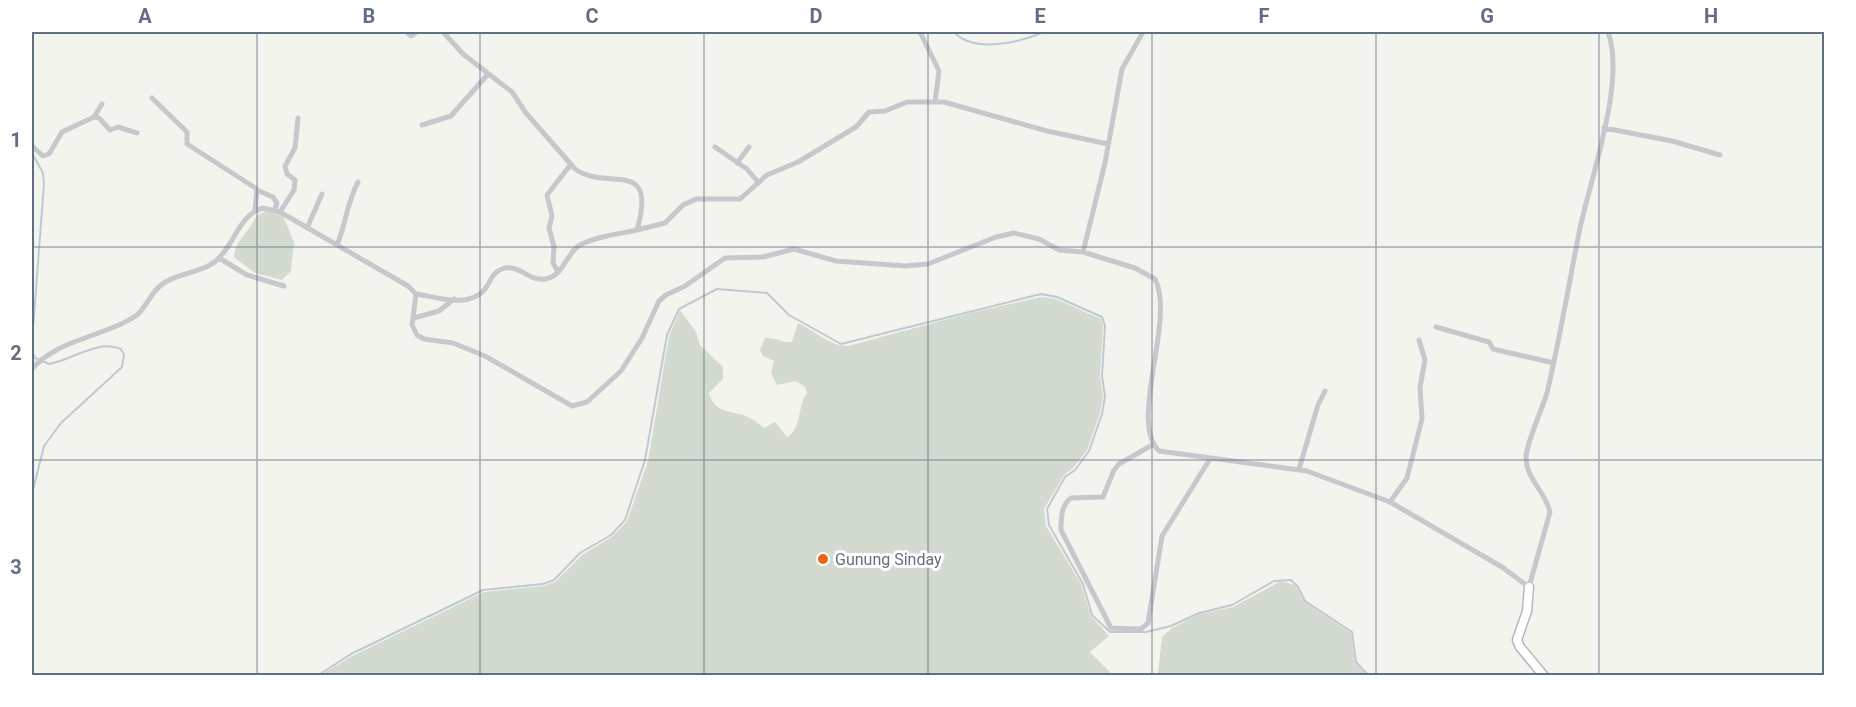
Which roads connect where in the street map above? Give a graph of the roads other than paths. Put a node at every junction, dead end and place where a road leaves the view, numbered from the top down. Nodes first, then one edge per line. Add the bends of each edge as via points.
1 (407, 32) edge
2 (417, 32) edge
3 (443, 32) edge
4 (920, 32) edge
5 (1143, 32) edge
6 (1608, 32) edge
7 (488, 74) junction
8 (152, 98) dead end
9 (935, 102) junction
10 (102, 104) dead end
11 (94, 117) junction
12 (298, 118) dead end
13 (422, 124) dead end
14 (1604, 128) junction
15 (136, 133) dead end
16 (1108, 144) junction
17 (32, 146) edge
18 (715, 147) dead end
19 (749, 147) dead end
20 (1720, 155) dead end
21 (737, 163) junction
22 (571, 164) junction
23 (358, 182) dead end
24 (758, 182) junction
25 (259, 191) junction
26 (322, 194) dead end
27 (255, 210) junction
28 (278, 211) junction
29 (307, 228) junction
30 (638, 230) junction
31 (337, 244) junction
32 (1083, 252) junction
33 (219, 258) junction
34 (558, 272) junction
35 (284, 286) dead end
36 (416, 294) junction
37 (454, 299) junction
38 (414, 318) junction
39 (1436, 327) dead end
40 (1419, 340) dead end
41 (1554, 363) junction
42 (33, 367) edge
43 (1325, 391) dead end
44 (1154, 444) junction
45 (1210, 459) junction
46 (1299, 469) junction
47 (1390, 502) junction
48 (1529, 587) junction
49 (1544, 675) edge

1 - 2 street via 411,36
3 - 7 street
4 - 9 street via 939,71
5 - 16 street via 1122,69
6 - 14 street via 1614,52
7 - 13 street via 450,116
7 - 22 street via 512,92
8 - 25 street via 187,132 187,144
9 - 16 street via 969,107 1047,131
9 - 24 street via 907,102 885,111 869,112 856,127 836,140
10 - 11 street
11 - 15 street via 110,130 118,127
11 - 17 street via 63,132 49,154 43,156
12 - 28 street via 295,148 285,164 295,187
14 - 20 street
14 - 41 street
16 - 32 street
18 - 21 street
19 - 21 street
21 - 24 street
22 - 30 street via 583,174 635,183 642,209
22 - 34 street via 547,195 552,216 549,228 553,263
23 - 31 street
24 - 30 street via 740,200 696,199 664,223
25 - 27 street
25 - 28 street via 273,197
26 - 29 street
27 - 28 street via 266,207
27 - 33 street
28 - 29 street
29 - 31 street
30 - 34 street via 578,246
31 - 36 street
32 - 38 street via 1059,250 1039,238 1014,233 928,264 906,266 836,261 794,249 725,258 659,301 621,371 587,402 572,406 485,356 453,343 424,339 414,332
32 - 44 street via 1144,272 1158,285 1160,303 1148,419
33 - 35 street via 247,275
33 - 42 street via 163,284 136,315 41,359
34 - 37 street via 542,280 518,268 506,268 494,273 480,295
36 - 37 street
36 - 38 street
37 - 38 street via 440,311
39 - 41 street via 1489,342 1491,349
40 - 47 street via 1425,360 1420,387 1422,419 1407,478
41 - 48 street via 1527,454 1527,465 1550,512
43 - 46 street
44 - 45 street via 1166,453
44 - 45 street via 1119,464 1103,497 1071,498 1062,513 1061,530 1111,628 1141,629 1148,623 1162,536
45 - 46 street
46 - 47 street
47 - 48 street
48 - 49 street via 1518,644

